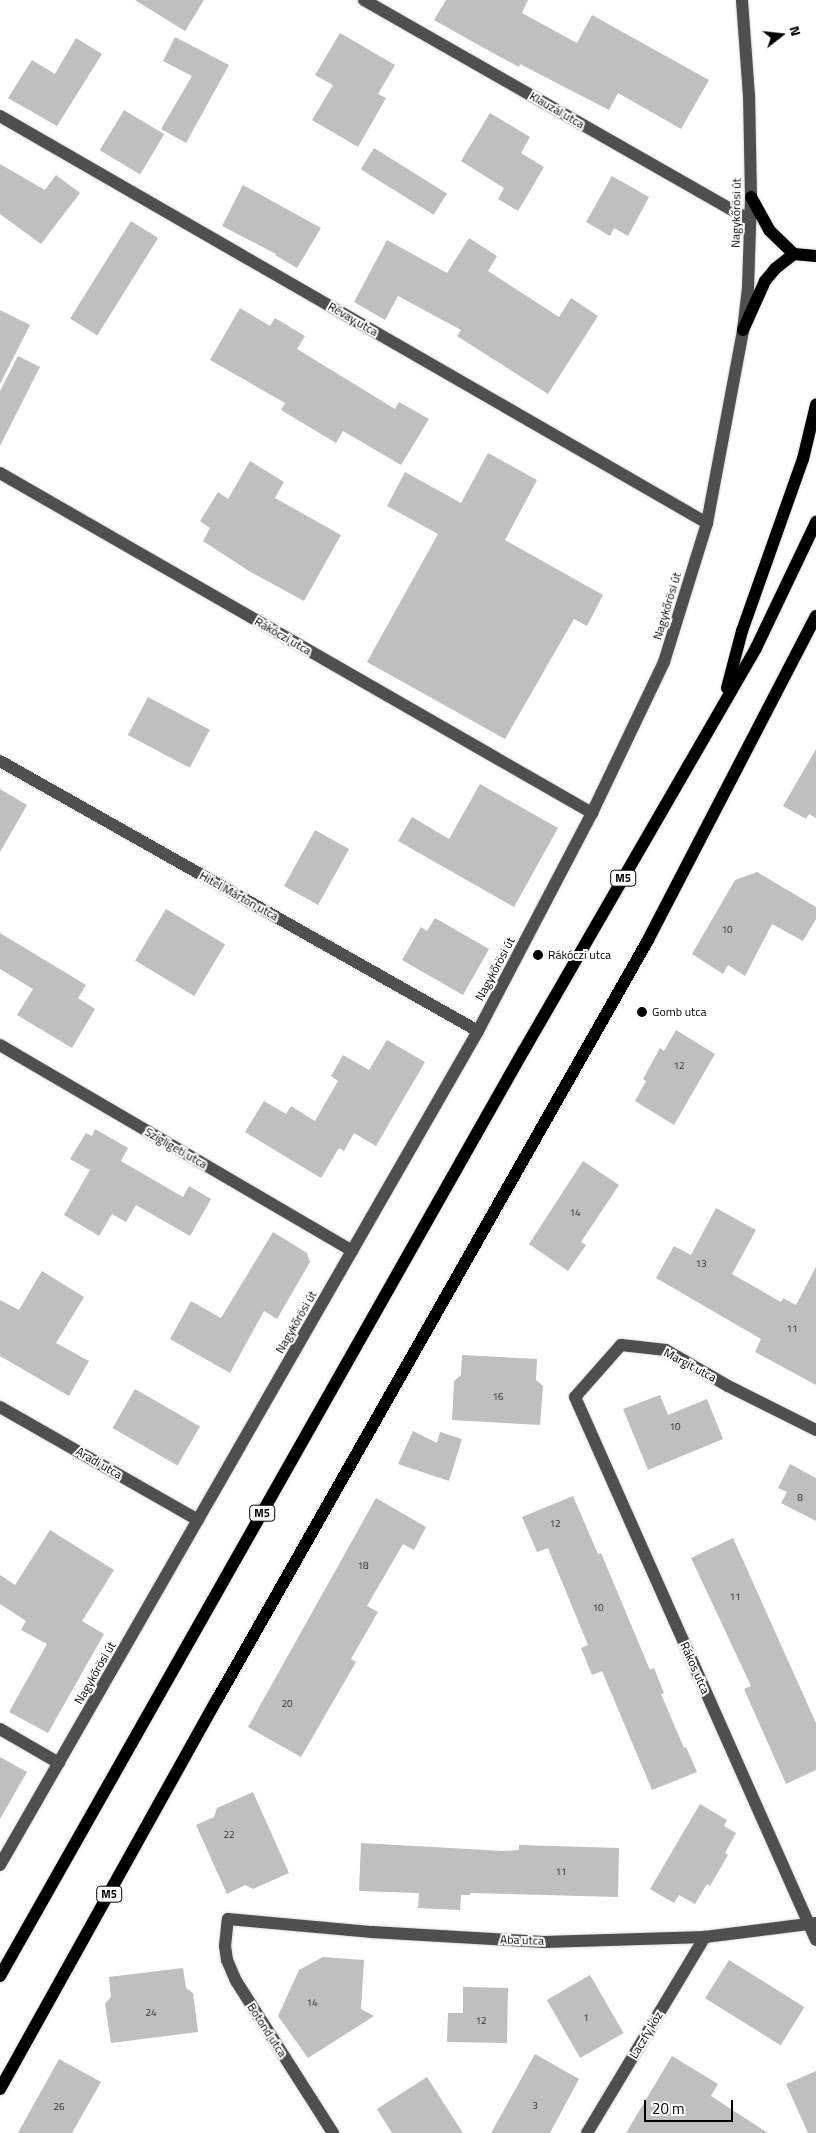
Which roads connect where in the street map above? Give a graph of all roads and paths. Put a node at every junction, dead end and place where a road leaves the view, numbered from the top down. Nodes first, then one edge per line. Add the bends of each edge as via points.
1 (364, 0) edge
2 (742, 0) edge
3 (0, 116) edge
4 (751, 197) junction
5 (750, 220) junction
6 (794, 254) junction
7 (816, 256) edge
8 (743, 330) junction
9 (816, 405) edge
10 (0, 473) edge
11 (816, 522) edge
12 (707, 523) junction
13 (816, 616) edge
14 (722, 705) junction
15 (0, 761) edge
16 (592, 814) junction
17 (478, 1031) junction
18 (0, 1045) edge
19 (352, 1251) junction
20 (575, 1397) joint
21 (0, 1406) edge
22 (816, 1430) edge
23 (198, 1520) junction
24 (0, 1729) edge
25 (59, 1763) junction
26 (0, 1865) edge
27 (228, 1919) joint
28 (813, 1923) edge
29 (705, 1937) junction
30 (816, 1940) edge
31 (0, 1976) edge
32 (0, 2089) edge
33 (332, 2133) edge
34 (587, 2133) edge

1 - 5 street, Klauzál utca
2 - 4 street, Nagykőrösi út via 749,96
3 - 12 street, Révay utca
4 - 5 street, Nagykőrösi út
4 - 6 main road via 769,230
5 - 8 street, Nagykőrösi út
6 - 7 main road
6 - 8 main road via 765,281
8 - 12 street, Nagykőrösi út
9 - 14 main road via 803,459 745,622
10 - 16 street, Rákóczi utca
11 - 14 main road, M5 via 756,648
12 - 16 street, Nagykőrösi út via 664,662
13 - 32 main road, M5 via 648,940
14 - 31 main road, M5
15 - 17 street, Hitel Márton utca
16 - 17 street, Nagykőrösi út
17 - 19 street, Nagykőrösi út
18 - 19 street, Szigligeti utca
19 - 23 street, Nagykőrösi út
20 - 22 street, Margit utca via 621,1345 666,1350 728,1386
20 - 28 street, Rákos utca
21 - 23 street, Aradi utca
23 - 25 street, Nagykőrösi út
24 - 25 street
25 - 26 street, Nagykőrösi út
27 - 29 street, Aba utca via 372,1932 544,1942
27 - 33 street, Botond utca via 225,1946 236,1982
28 - 29 street, Aba utca
28 - 30 street, Rákos utca
29 - 34 street, Laczfy köz

